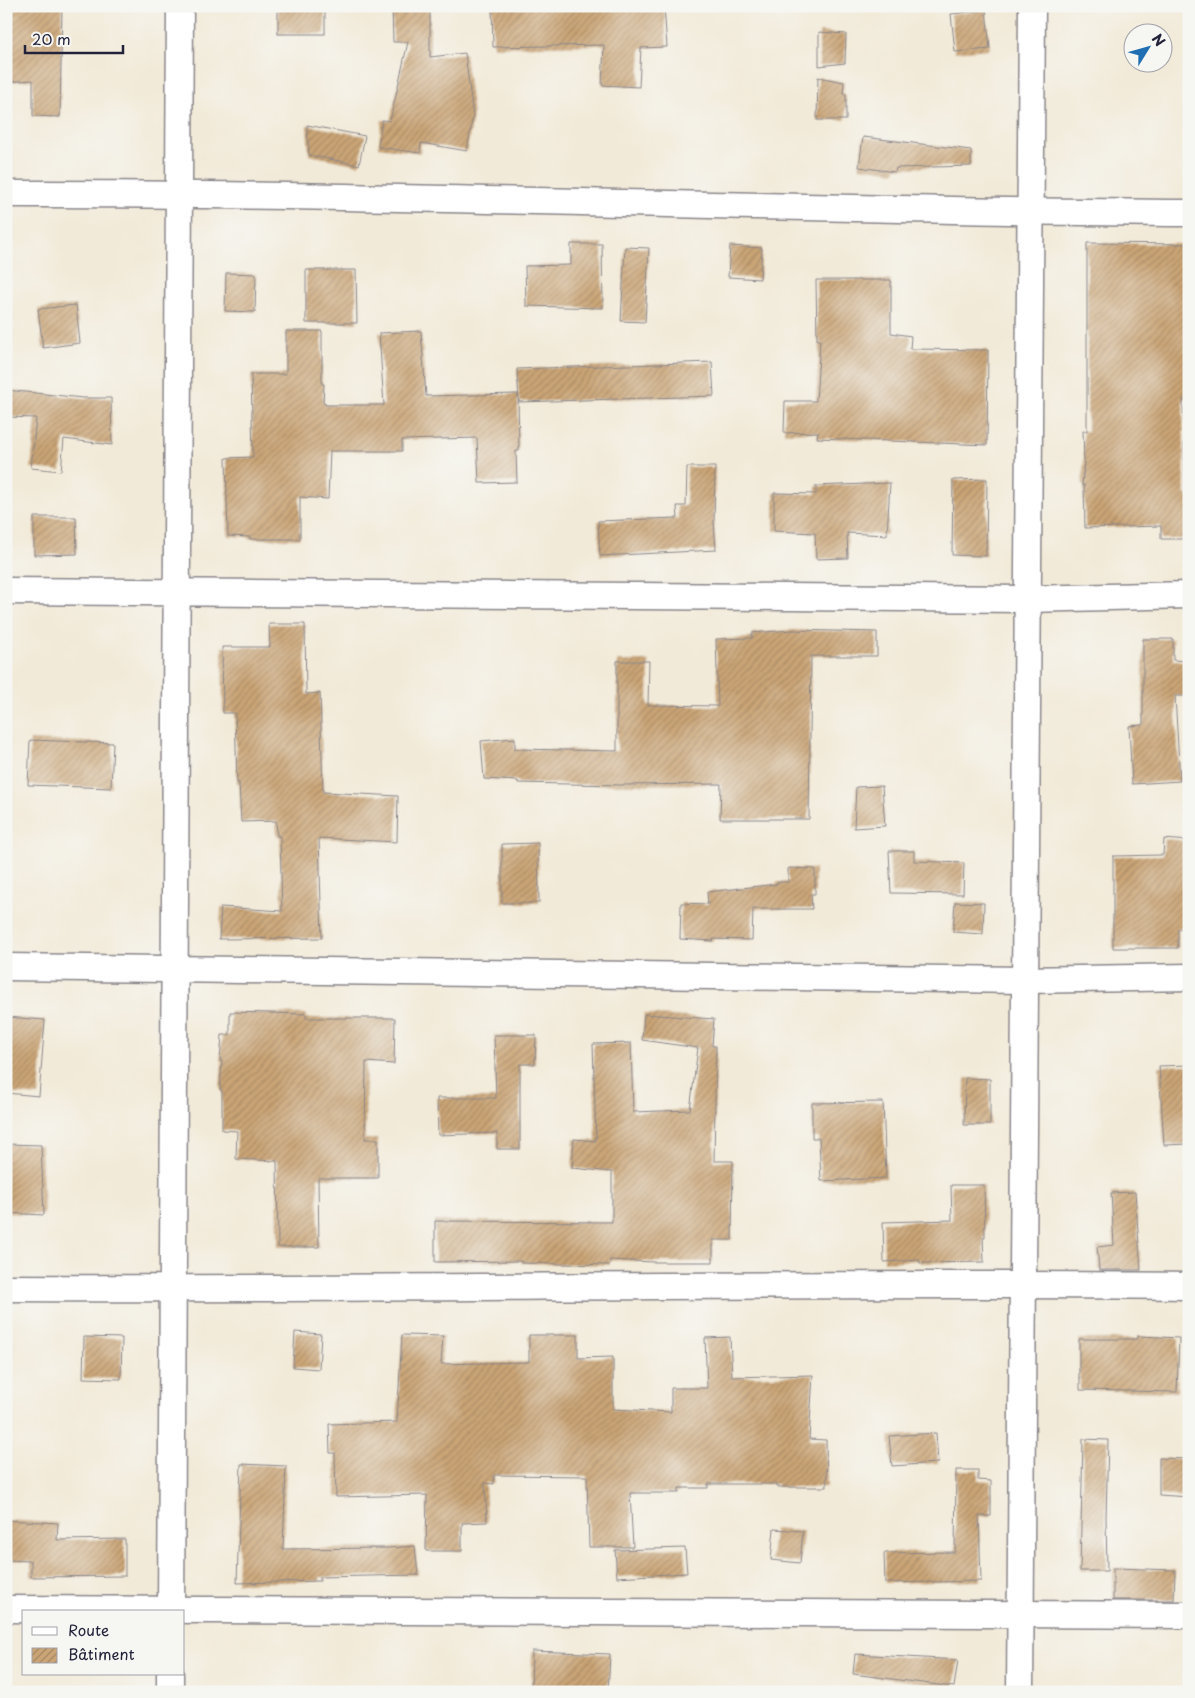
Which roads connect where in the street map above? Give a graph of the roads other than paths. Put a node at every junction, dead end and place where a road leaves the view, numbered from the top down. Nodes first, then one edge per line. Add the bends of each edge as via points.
1 (180, 6) edge
2 (1032, 6) edge
3 (179, 193) junction
4 (6, 194) edge
5 (1030, 212) junction
6 (1189, 213) edge
7 (6, 591) edge
8 (176, 592) junction
9 (1189, 595) edge
10 (1028, 599) junction
11 (6, 967) edge
12 (174, 969) junction
13 (1189, 977) edge
14 (1025, 980) junction
15 (1023, 1284) junction
16 (1189, 1286) edge
17 (6, 1288) edge
18 (172, 1289) junction
19 (6, 1609) edge
20 (171, 1610) edge
21 (185, 1610) edge
22 (1021, 1613) junction
23 (1189, 1615) edge
24 (170, 1676) edge
25 (170, 1692) edge
26 (1020, 1692) edge

1 - 3 street
2 - 5 street
3 - 4 street
3 - 5 street
3 - 8 street
5 - 6 street
5 - 10 street
7 - 8 street
8 - 10 street
8 - 12 street
9 - 10 street
10 - 14 street
11 - 12 street
12 - 14 street
12 - 18 street
13 - 14 street
14 - 15 street
15 - 16 street
15 - 18 street
15 - 22 street
17 - 18 street
18 - 20 street
19 - 20 street
21 - 22 street
22 - 23 street
22 - 26 street
24 - 25 street

